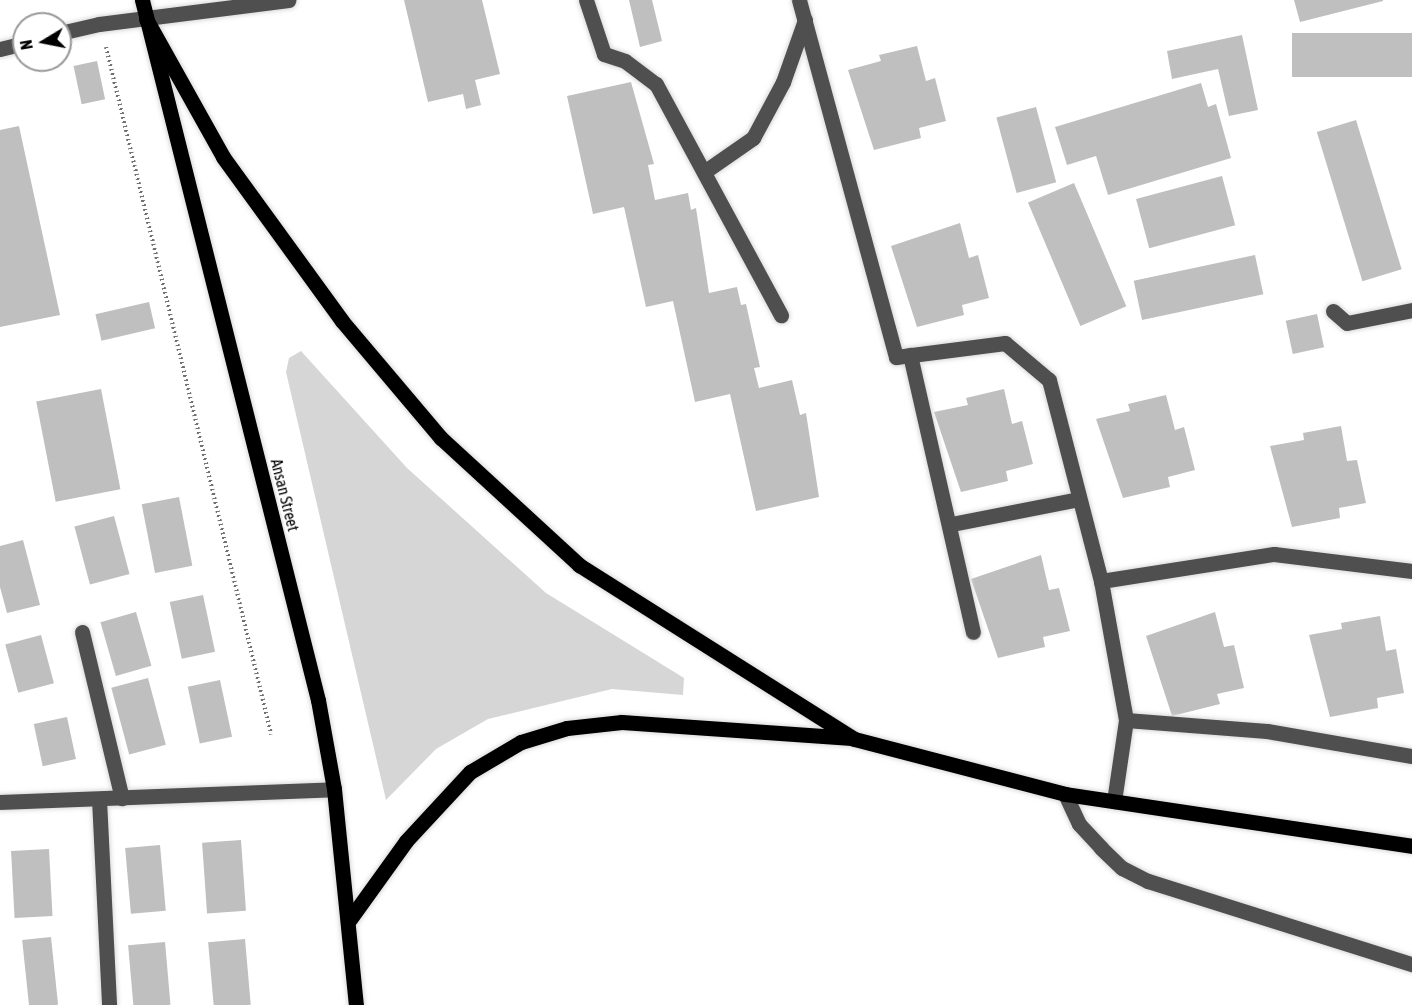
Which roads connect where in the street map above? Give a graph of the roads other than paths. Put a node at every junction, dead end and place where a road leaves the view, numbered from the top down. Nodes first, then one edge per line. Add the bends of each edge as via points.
1 (142, 0) edge
2 (288, 0) edge
3 (586, 0) edge
4 (800, 0) edge
5 (146, 19) junction
6 (805, 20) junction
7 (72, 30) edge
8 (705, 172) junction
9 (1412, 310) edge
10 (1333, 311) dead end
11 (781, 315) dead end
12 (910, 355) junction
13 (1079, 499) junction
14 (952, 524) junction
15 (1412, 571) edge
16 (1101, 581) junction
17 (82, 632) dead end
18 (973, 632) dead end
19 (1126, 720) junction
20 (854, 739) junction
21 (1412, 756) edge
22 (334, 789) junction
23 (1065, 794) junction
24 (122, 798) junction
25 (99, 799) junction
26 (1114, 801) junction
27 (0, 802) edge
28 (1412, 846) edge
29 (350, 920) junction
30 (1412, 964) edge
31 (109, 1005) edge
32 (356, 1005) edge

1 - 5 main road, Ansan Street
2 - 5 street
3 - 8 street via 604,54 625,61 656,84
4 - 6 street
5 - 7 street
5 - 20 main road via 223,158 342,321 441,438 579,565
5 - 22 main road, Ansan Street via 318,700
6 - 8 street via 783,82 753,138
6 - 12 street via 896,357
8 - 11 street
9 - 10 street via 1347,323
12 - 13 street via 1005,343 1049,380
12 - 14 street
13 - 14 street
13 - 16 street
14 - 18 street
15 - 16 street via 1274,554
16 - 19 street
17 - 24 street
19 - 21 street via 1267,731
19 - 26 street
20 - 23 main road
20 - 29 main road via 622,722 567,728 521,742 470,772 406,841
22 - 24 street
22 - 29 main road, Ansan Street
23 - 26 main road
23 - 30 street via 1079,824 1101,848 1122,868 1148,881
24 - 25 street
25 - 27 street
25 - 31 street
26 - 28 main road
29 - 32 main road, Ansan Street

